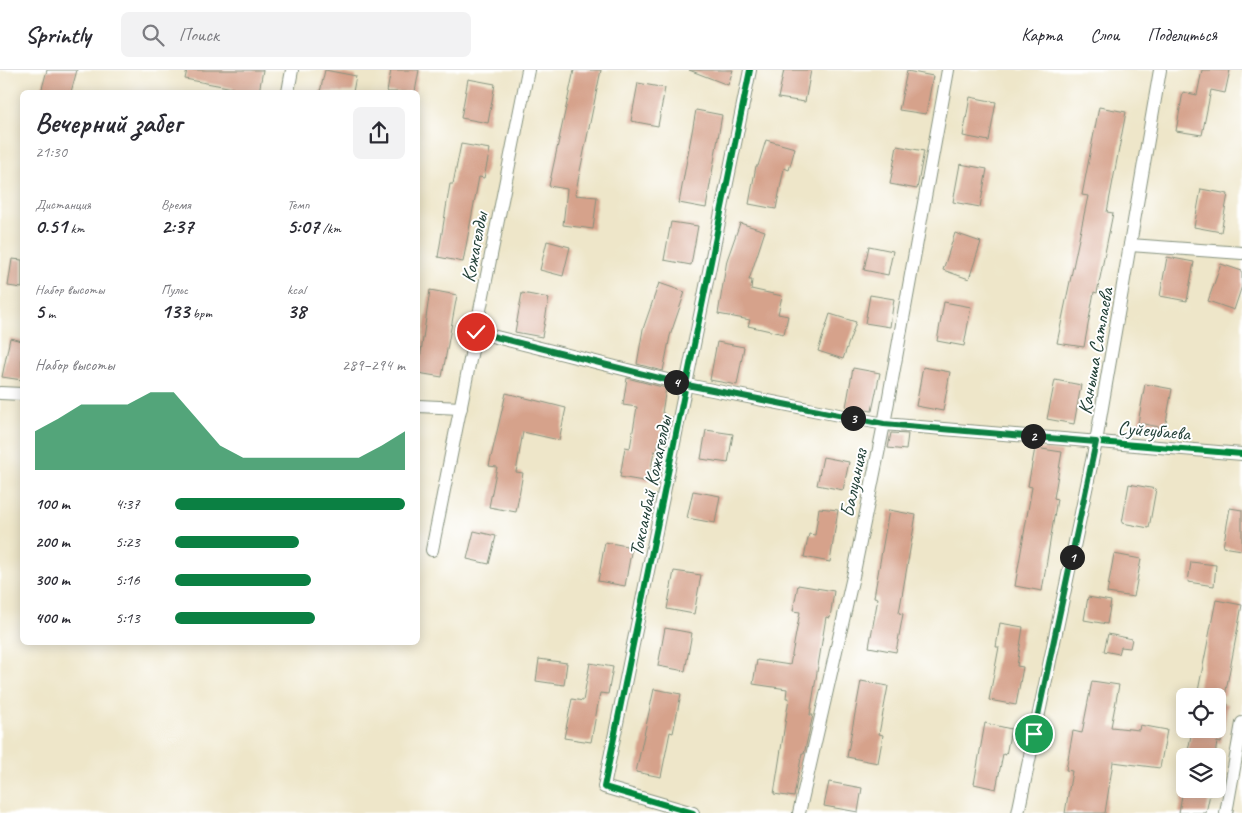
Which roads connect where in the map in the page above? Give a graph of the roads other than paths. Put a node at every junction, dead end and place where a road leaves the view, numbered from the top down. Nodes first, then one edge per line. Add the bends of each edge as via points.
1 (292, 70) edge
2 (528, 70) edge
3 (750, 70) edge
4 (948, 70) edge
5 (1160, 70) edge
6 (288, 90) edge
7 (1130, 246) junction
8 (1242, 253) edge
9 (476, 332) junction
10 (687, 385) junction
11 (0, 393) edge
12 (20, 394) edge
13 (420, 406) edge
14 (461, 408) junction
15 (884, 424) junction
16 (1096, 442) junction
17 (1242, 454) edge
18 (432, 550) dead end
19 (1242, 723) edge
20 (693, 813) edge
21 (799, 813) edge
22 (1018, 813) edge
23 (1226, 813) edge

1 - 6 street
2 - 9 street, Кожагелды
3 - 10 street, Токсанбай Кожагелды
4 - 15 street, Балуанияз
5 - 7 street, Каныша Сатпаева
7 - 8 street
7 - 16 street, Каныша Сатпаева
9 - 10 street, Суйеубаева
9 - 14 street, Кожагелды
10 - 15 street, Суйеубаева
10 - 20 street, Токсанбай Кожагелды via 604,787
11 - 12 street
13 - 14 street
14 - 18 street, Кожагелды
15 - 16 street, Суйеубаева
15 - 21 street, Балуанияз
16 - 17 street, Суйеубаева
16 - 22 street, Каныша Сатпаева
19 - 23 street

